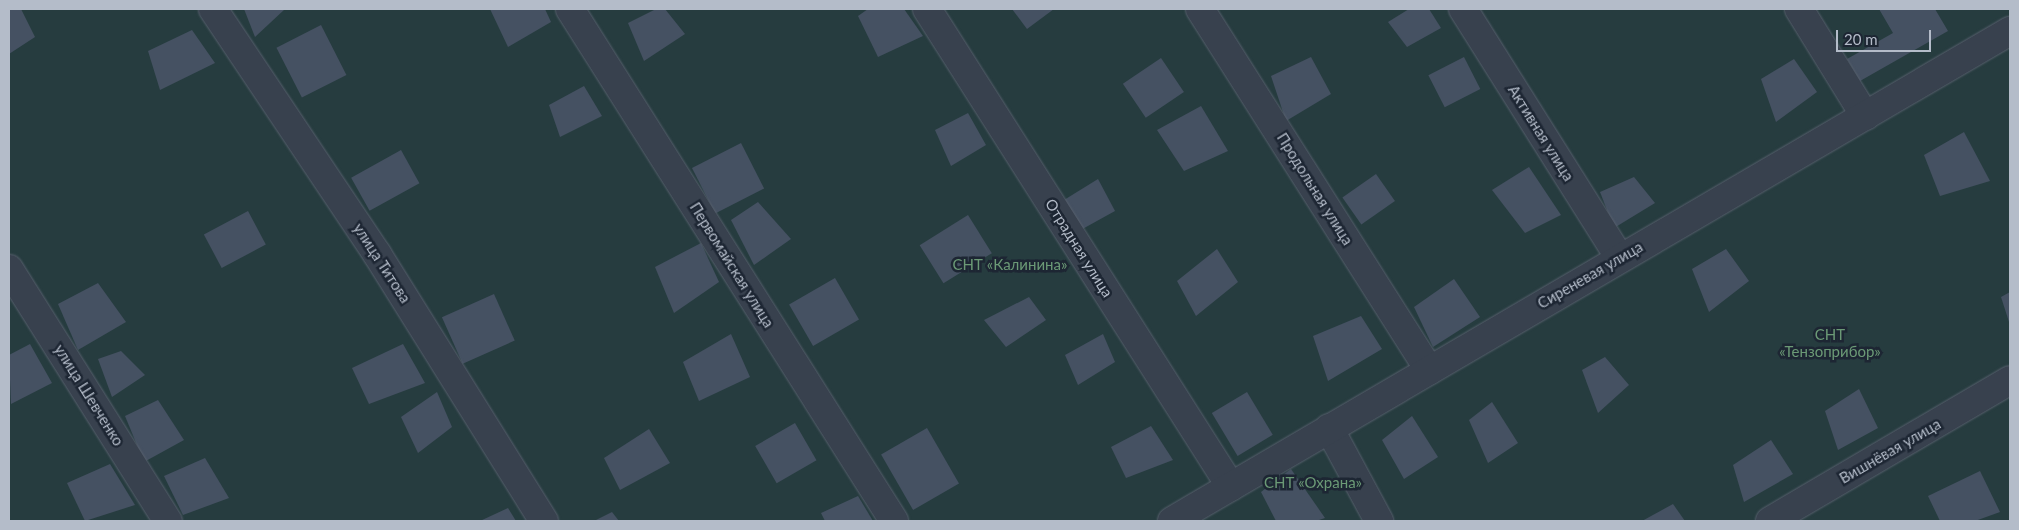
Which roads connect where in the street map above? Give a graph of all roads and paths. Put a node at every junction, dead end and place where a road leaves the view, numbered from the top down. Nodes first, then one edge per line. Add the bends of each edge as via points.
1 (213, 9) edge
2 (570, 9) edge
3 (927, 9) edge
4 (1200, 9) edge
5 (1463, 9) edge
6 (1799, 9) edge
7 (2010, 31) edge
8 (1865, 116) junction
9 (1620, 258) junction
10 (9, 268) edge
11 (1429, 370) junction
12 (2010, 380) edge
13 (1329, 428) junction
14 (1231, 486) junction
15 (168, 521) edge
16 (544, 521) edge
17 (894, 521) edge
18 (1172, 521) edge
19 (1379, 521) edge
20 (1770, 521) edge

1 - 16 street, улица Титова via 377,254
2 - 17 street, Первомайская улица
3 - 14 street, Отрадная улица
4 - 11 street, Продольная улица
5 - 9 street, Активная улица
6 - 8 street
7 - 8 street, Сиреневая улица
8 - 9 street, Сиреневая улица
9 - 11 street, Сиреневая улица
10 - 15 street, улица Шевченко
11 - 13 street, Сиреневая улица
12 - 20 street, Вишнёвая улица
13 - 14 street, Сиреневая улица
13 - 19 street
14 - 18 street, Сиреневая улица

